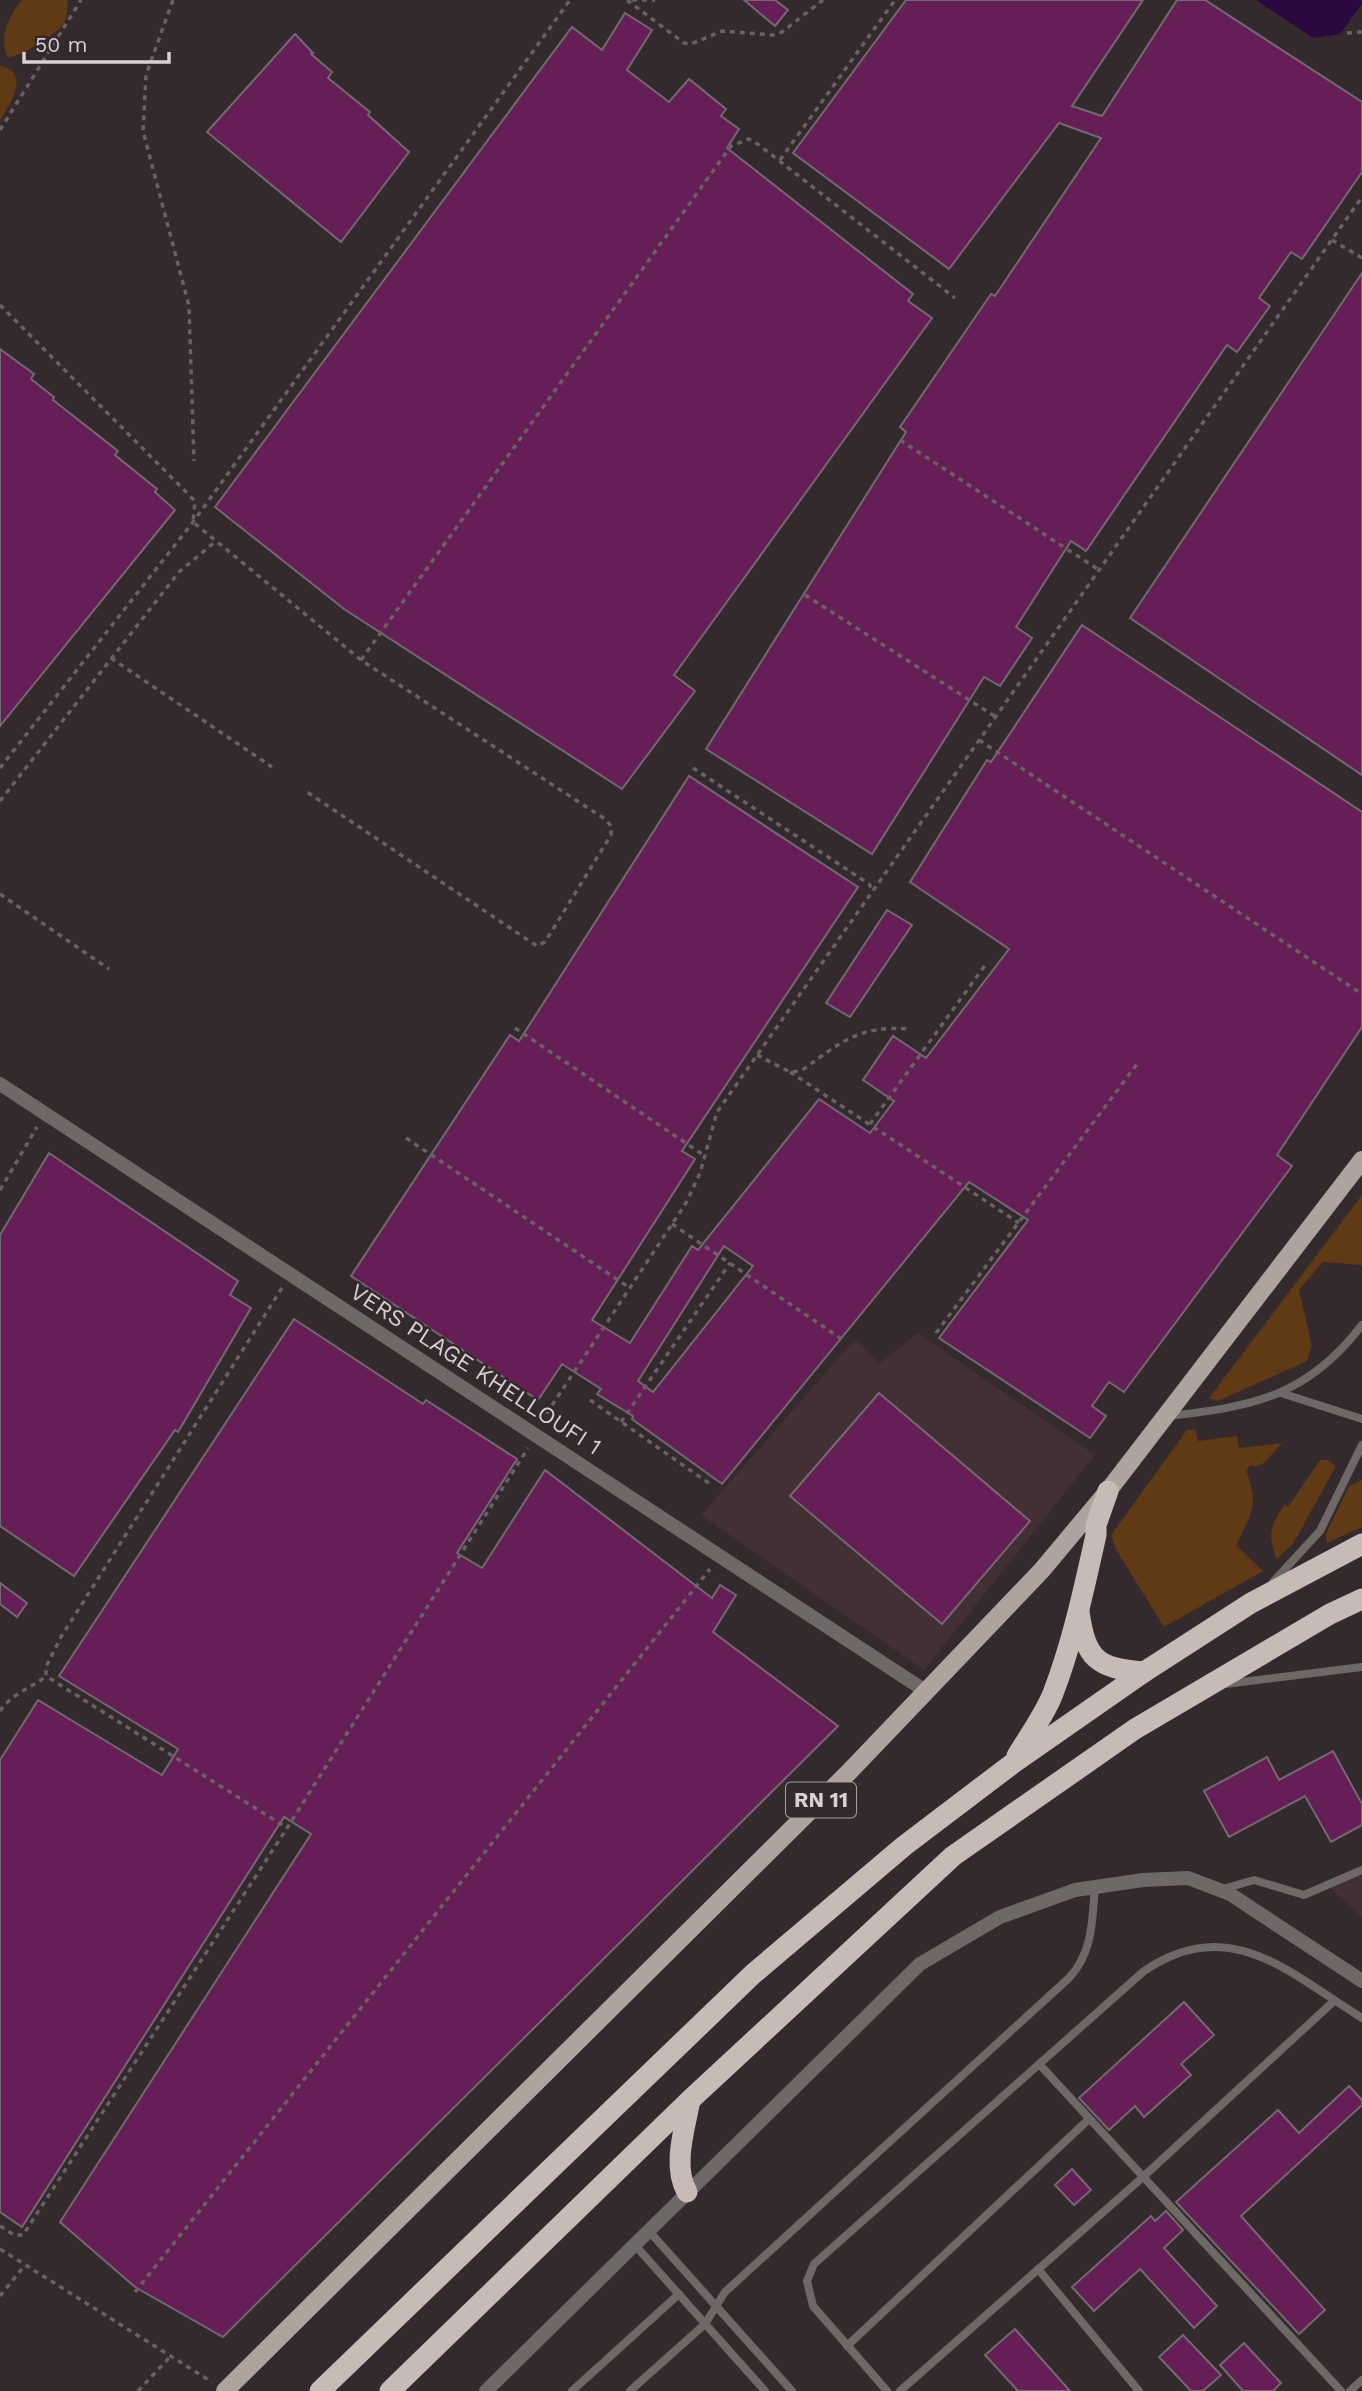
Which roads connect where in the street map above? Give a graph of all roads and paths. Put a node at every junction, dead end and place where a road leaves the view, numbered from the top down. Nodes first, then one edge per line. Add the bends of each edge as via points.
1 (81, 0) edge
2 (173, 0) edge
3 (570, 0) edge
4 (630, 0) edge
5 (654, 0) edge
6 (823, 0) edge
7 (895, 0) edge
8 (1362, 32) edge
9 (1347, 33) dead end
10 (0, 130) edge
11 (779, 161) junction
12 (1362, 197) edge
13 (1332, 240) junction
14 (1362, 258) edge
15 (955, 298) dead end
16 (0, 305) edge
17 (900, 440) dead end
18 (194, 461) dead end
19 (193, 522) junction
20 (216, 541) junction
21 (1099, 570) junction
22 (805, 595) dead end
23 (111, 658) junction
24 (361, 660) junction
25 (996, 717) junction
26 (979, 740) junction
27 (272, 767) dead end
28 (0, 768) edge
29 (693, 768) dead end
30 (307, 792) dead end
31 (0, 801) edge
32 (873, 891) junction
33 (0, 894) edge
34 (986, 964) dead end
35 (109, 970) dead end
36 (1362, 994) edge
37 (515, 1028) dead end
38 (909, 1029) dead end
39 (757, 1055) junction
40 (1137, 1064) dead end
41 (790, 1072) junction
42 (0, 1084) edge
43 (45, 1114) junction
44 (870, 1125) junction
45 (406, 1138) dead end
46 (705, 1156) junction
47 (1362, 1160) edge
48 (0, 1190) edge
49 (1019, 1223) junction
50 (673, 1224) junction
51 (730, 1263) junction
52 (293, 1276) junction
53 (630, 1288) junction
54 (1362, 1325) edge
55 (936, 1333) dead end
56 (843, 1340) dead end
57 (1281, 1393) junction
58 (590, 1401) dead end
59 (1164, 1416) junction
60 (1362, 1419) edge
61 (621, 1422) junction
62 (534, 1434) junction
63 (1362, 1445) edge
64 (710, 1484) dead end
65 (1108, 1491) junction
66 (1362, 1544) edge
67 (719, 1556) junction
68 (1362, 1599) edge
69 (1251, 1603) junction
70 (1078, 1611) junction
71 (1362, 1667) edge
72 (1144, 1672) junction
73 (46, 1676) junction
74 (1212, 1686) junction
75 (927, 1692) junction
76 (0, 1711) edge
77 (1012, 1764) junction
78 (287, 1828) junction
79 (1362, 1870) edge
80 (1095, 1887) junction
81 (1219, 1890) junction
82 (1362, 1981) edge
83 (1334, 2001) junction
84 (1362, 2018) edge
85 (1040, 2065) junction
86 (690, 2100) junction
87 (1089, 2119) junction
88 (1143, 2177) junction
89 (687, 2192) junction
90 (0, 2226) edge
91 (648, 2230) junction
92 (634, 2244) junction
93 (0, 2249) edge
94 (25, 2265) junction
95 (1038, 2269) junction
96 (135, 2292) dead end
97 (679, 2294) junction
98 (0, 2296) edge
99 (715, 2306) junction
100 (705, 2324) junction
101 (847, 2346) junction
102 (171, 2356) junction
103 (1362, 2380) edge
104 (488, 2390) edge
105 (138, 2391) edge
106 (225, 2391) edge
107 (320, 2391) edge
108 (390, 2391) edge
109 (572, 2391) edge
110 (630, 2391) edge
111 (765, 2391) edge
112 (792, 2391) edge
113 (887, 2391) edge
114 (901, 2391) edge
115 (1139, 2391) edge
116 (1341, 2391) edge
117 (1350, 2391) edge

1 - 10 path
2 - 18 path via 146,75 143,131 189,306
3 - 19 path
4 - 5 path
4 - 6 path via 691,44 722,31 773,35
7 - 11 path
8 - 9 path
11 - 15 path
11 - 24 path via 748,139 731,146
12 - 13 path
13 - 14 path
13 - 21 path
16 - 19 path via 195,501
17 - 21 path
19 - 20 path
19 - 28 path
20 - 23 path via 179,572
20 - 24 path
21 - 25 path
22 - 25 path
23 - 27 path
23 - 31 path
24 - 30 path via 605,819 611,825 611,835 545,942 537,946
25 - 26 path
26 - 32 path
26 - 36 path
29 - 32 path via 869,884
32 - 39 path
33 - 35 path
34 - 44 path
37 - 46 path
38 - 41 path via 858,1032 801,1071
39 - 41 path
39 - 46 path via 717,1112
40 - 49 path
41 - 44 path
42 - 43 street, VERS PLAGE KHELLOUFI 1
43 - 48 path
43 - 52 street, VERS PLAGE KHELLOUFI 1
44 - 49 path
45 - 53 path
46 - 50 path
47 - 59 main road, RN 11
49 - 55 path
50 - 51 path
50 - 53 path
51 - 56 path
51 - 61 path
52 - 62 street, VERS PLAGE KHELLOUFI 1
52 - 73 path via 61,1637
53 - 62 path
54 - 57 lane via 1319,1372
57 - 59 lane via 1250,1405
57 - 60 lane
58 - 61 path
59 - 65 main road, RN 11
61 - 64 path
62 - 67 street, VERS PLAGE KHELLOUFI 1
62 - 78 path via 524,1458
63 - 69 lane via 1320,1531
65 - 70 highway
65 - 75 main road, RN 11 via 1042,1570
66 - 69 highway
67 - 75 street, VERS PLAGE KHELLOUFI 1
67 - 96 path
68 - 74 highway
69 - 72 highway
70 - 72 highway via 1085,1646 1099,1662
70 - 77 highway via 1051,1698
71 - 74 lane
72 - 77 highway
73 - 76 path via 26,1692 8,1698
73 - 78 path
74 - 86 highway via 1135,1728 953,1856
75 - 106 main road, RN 11
77 - 107 highway via 904,1846 754,1975
78 - 90 path via 23,2235
79 - 81 lane via 1304,1895 1254,1880
80 - 81 street via 1188,1878
80 - 89 street via 1000,1917 920,1964
80 - 99 lane via 1090,1940 1074,1973
81 - 82 street
83 - 84 lane
83 - 85 lane via 1244,1950 1191,1947 1144,1971
83 - 88 lane
85 - 87 lane
85 - 101 lane via 814,2264 807,2281 810,2298
86 - 89 highway via 679,2167
86 - 108 highway
87 - 88 lane
87 - 101 lane
88 - 95 lane
88 - 116 lane
89 - 91 street
91 - 92 street
91 - 99 lane
92 - 97 lane
92 - 104 street
93 - 94 path
94 - 98 path
94 - 102 path
95 - 114 lane
95 - 115 lane
97 - 100 lane
97 - 109 lane
99 - 100 lane
99 - 112 lane
100 - 110 lane
100 - 111 lane
101 - 113 lane
102 - 105 path
102 - 106 path
103 - 117 lane

